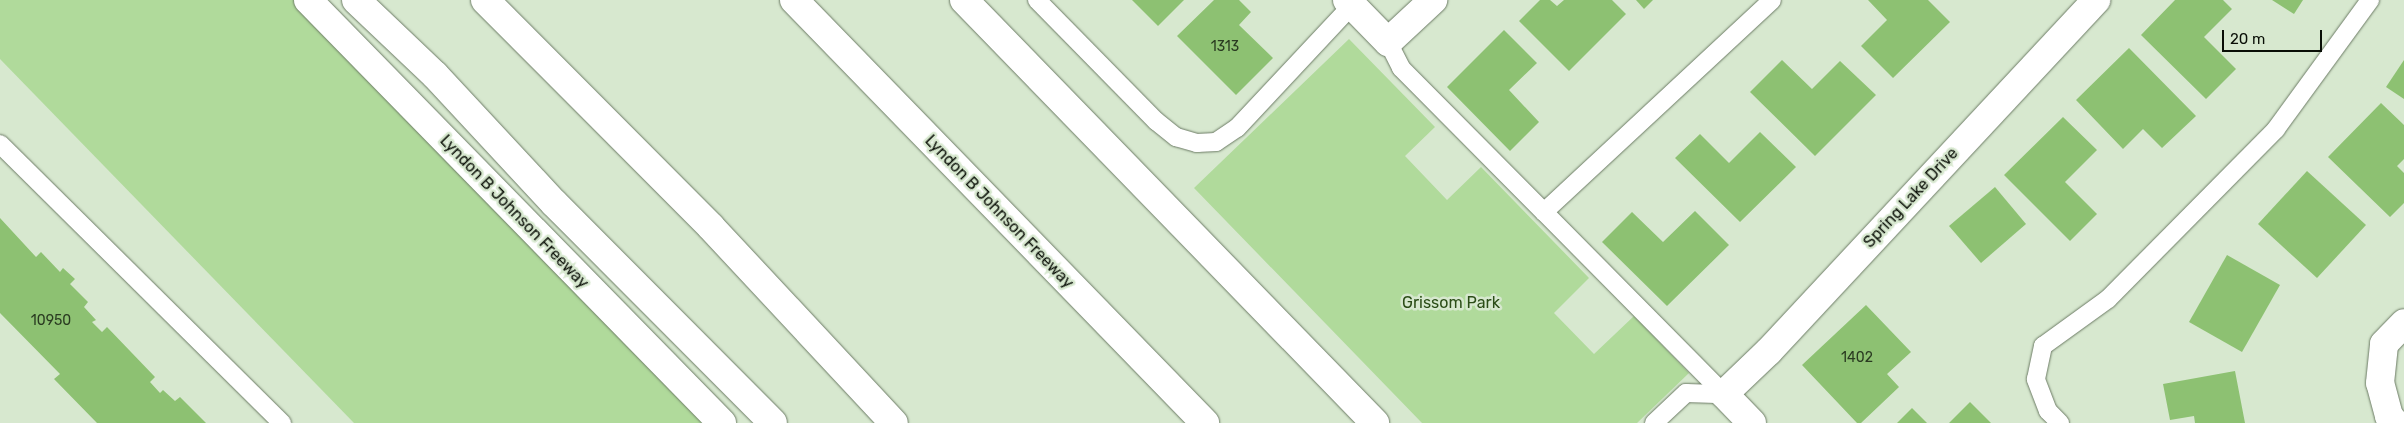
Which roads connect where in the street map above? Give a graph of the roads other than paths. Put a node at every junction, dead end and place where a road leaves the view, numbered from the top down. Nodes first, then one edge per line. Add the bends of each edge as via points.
1 (308, 0) edge
2 (356, 0) edge
3 (485, 0) edge
4 (794, 0) edge
5 (964, 0) edge
6 (1037, 0) edge
7 (1433, 0) edge
8 (1772, 0) edge
9 (2096, 0) edge
10 (2370, 0) edge
11 (1350, 3) edge
12 (1388, 42) junction
13 (0, 144) edge
14 (1544, 212) junction
15 (2404, 322) edge
16 (1724, 394) junction
17 (282, 423) edge
18 (722, 423) edge
19 (773, 423) edge
20 (894, 423) edge
21 (1205, 423) edge
22 (1375, 423) edge
23 (1654, 423) edge
24 (1752, 423) edge
25 (2060, 423) edge
26 (2395, 423) edge

1 - 18 main road, Lyndon B Johnson Freeway
2 - 19 main road via 435,75 554,203
3 - 20 main road via 711,228
4 - 21 main road, Lyndon B Johnson Freeway
5 - 22 main road
6 - 11 lane via 1156,121 1176,137 1197,143 1216,142 1237,128
7 - 12 main road
8 - 14 lane
9 - 16 main road, Spring Lake Drive via 1769,351
10 - 25 lane via 2276,129 2108,299 2043,346 2036,379 2048,411
11 - 12 main road
12 - 14 lane via 1401,68
13 - 17 lane
14 - 16 lane
15 - 26 main road via 2384,344 2380,383 2389,416
16 - 23 lane via 1686,393
16 - 24 main road

